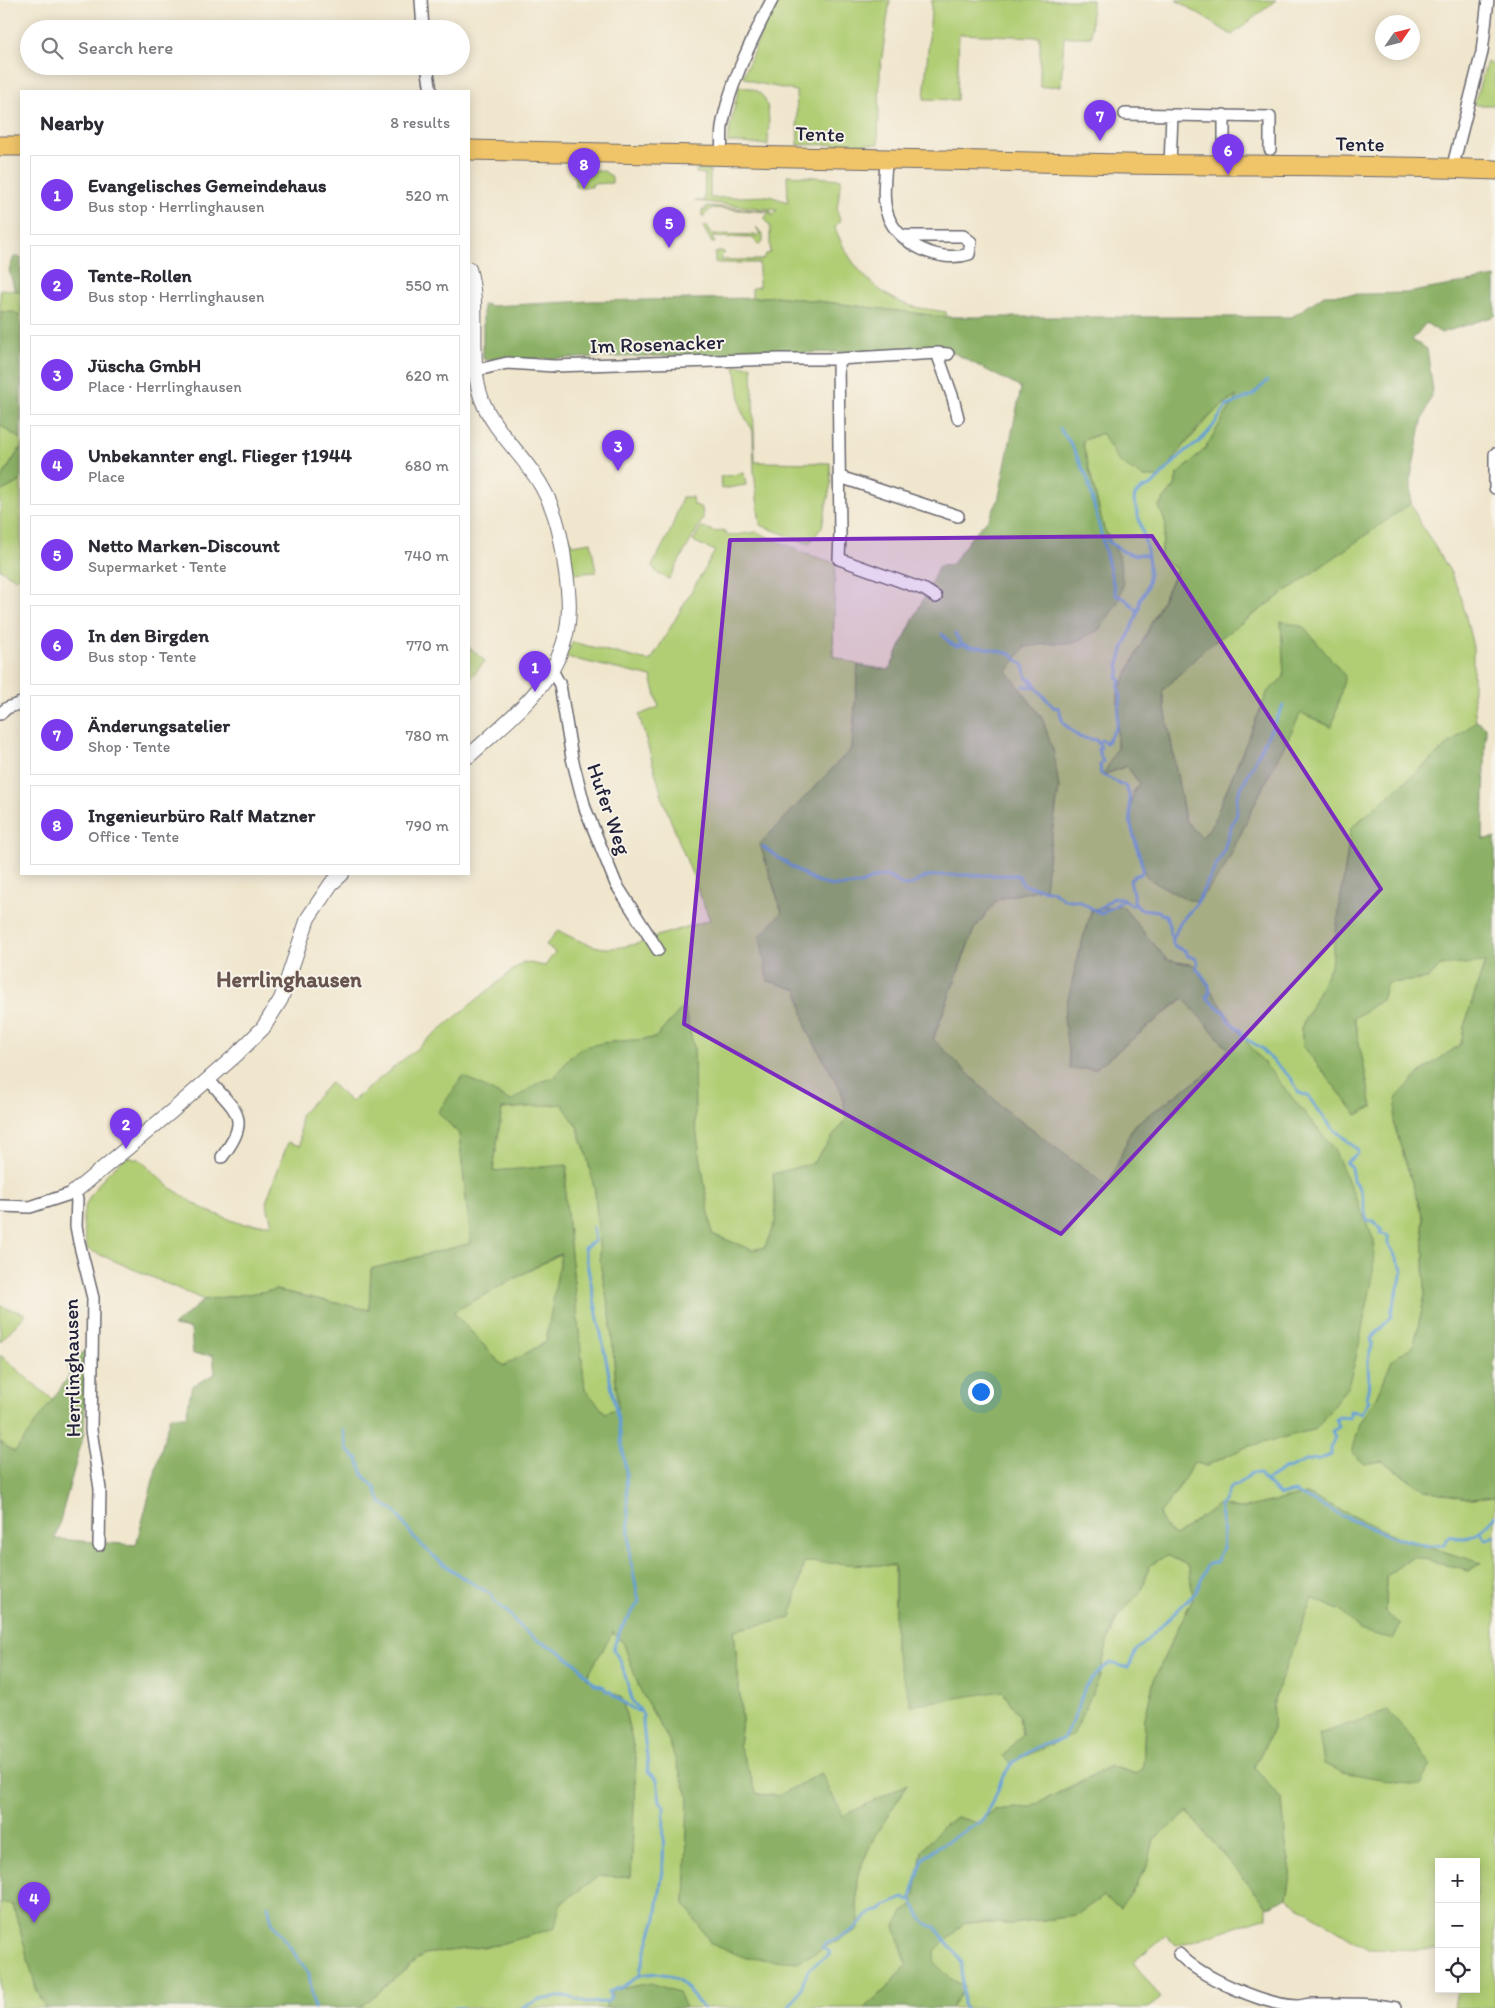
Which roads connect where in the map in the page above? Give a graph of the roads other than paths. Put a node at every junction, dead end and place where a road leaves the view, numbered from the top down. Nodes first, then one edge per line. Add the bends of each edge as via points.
1 (421, 0) edge
2 (772, 0) edge
3 (1488, 0) edge
4 (422, 20) edge
5 (428, 75) edge
6 (430, 90) edge
7 (1125, 114) dead end
8 (1172, 115) junction
9 (1224, 115) junction
10 (0, 146) edge
11 (20, 146) edge
12 (1270, 149) dead end
13 (470, 150) edge
14 (722, 154) junction
15 (886, 158) junction
16 (1170, 165) junction
17 (1224, 165) junction
18 (1452, 169) junction
19 (1495, 170) edge
20 (902, 236) junction
21 (470, 275) edge
22 (838, 359) junction
23 (474, 367) edge
24 (958, 418) dead end
25 (1495, 454) edge
26 (840, 477) junction
27 (1495, 488) edge
28 (958, 516) dead end
29 (936, 597) dead end
30 (552, 670) junction
31 (20, 703) edge
32 (2, 708) edge
33 (470, 755) edge
34 (341, 875) edge
35 (658, 950) dead end
36 (208, 1079) junction
37 (222, 1157) dead end
38 (72, 1193) junction
39 (0, 1206) edge
40 (99, 1545) dead end
41 (1179, 1954) dead end
42 (1297, 2007) edge
43 (1396, 2008) edge

1 - 4 street
2 - 14 street via 729,100 722,128
3 - 18 street via 1482,52
5 - 6 street
7 - 8 street
8 - 9 street
8 - 16 street
9 - 12 street via 1270,117
9 - 17 street
10 - 11 main road
13 - 14 main road, Tente
14 - 15 main road, Tente
15 - 16 main road, Tente
15 - 20 street via 888,216
16 - 17 main road, Tente
17 - 18 main road, Tente
18 - 19 main road, Tente
20 - 20 street via 915,248 932,254 962,257 971,251 971,242 963,236
21 - 23 street via 475,304
22 - 23 street, Im Rosenacker via 554,366 507,363
22 - 24 street, Im Rosenacker via 943,353
22 - 26 street
23 - 30 street via 480,394 490,417 542,486 557,522 569,608 564,644
25 - 27 street
26 - 28 street
26 - 29 street via 839,559 925,590
30 - 33 street via 525,704
30 - 35 street, Hufer Weg via 560,685 572,758 585,808 616,884
31 - 32 street
34 - 36 street via 308,918 281,999 272,1016 251,1041
36 - 37 street via 235,1110 240,1121 234,1139
36 - 38 street
38 - 39 street via 30,1207
38 - 40 street, Herrlinghausen via 78,1199 78,1242 93,1298 91,1430 100,1489
41 - 42 street via 1187,1963 1235,1988
42 - 43 street via 1310,2004

